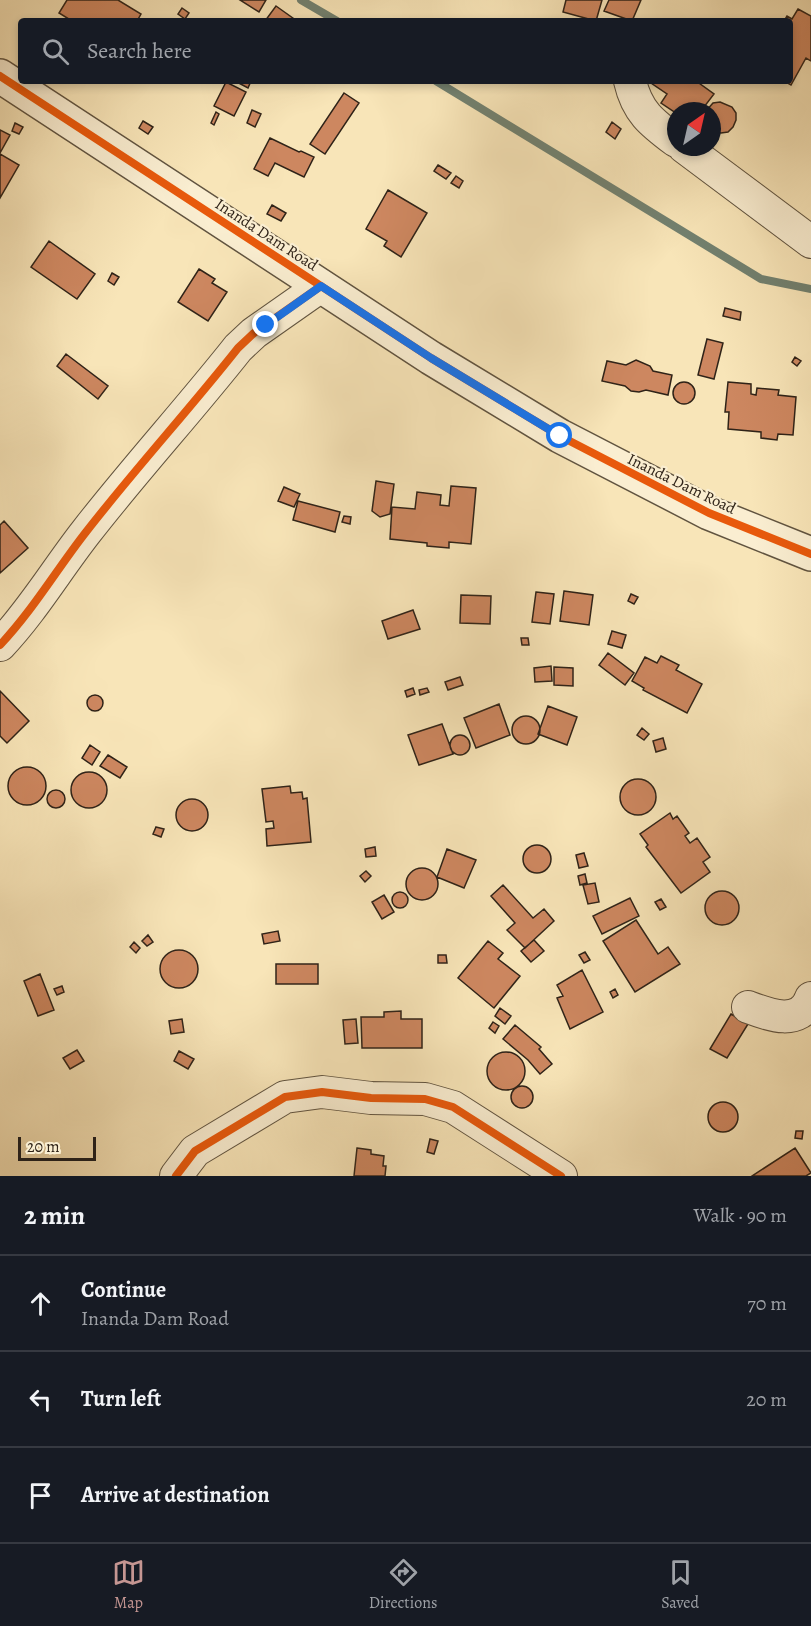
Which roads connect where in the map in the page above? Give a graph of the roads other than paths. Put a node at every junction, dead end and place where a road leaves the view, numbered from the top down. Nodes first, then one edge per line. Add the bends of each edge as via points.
1 (0, 76) edge
2 (631, 84) edge
3 (667, 133) edge
4 (696, 156) edge
5 (811, 242) edge
6 (321, 286) junction
7 (811, 554) edge
8 (0, 645) edge
9 (811, 999) edge
10 (748, 1007) dead end
11 (176, 1176) edge
12 (561, 1176) edge

1 - 6 street, Inanda Dam Road
2 - 3 street via 644,114
4 - 5 street
6 - 7 street, Inanda Dam Road via 560,436 709,513
6 - 8 street via 238,348 85,533 44,592
9 - 10 street via 796,1016 766,1014
11 - 12 street via 195,1151 285,1097 322,1092 425,1099 453,1107

